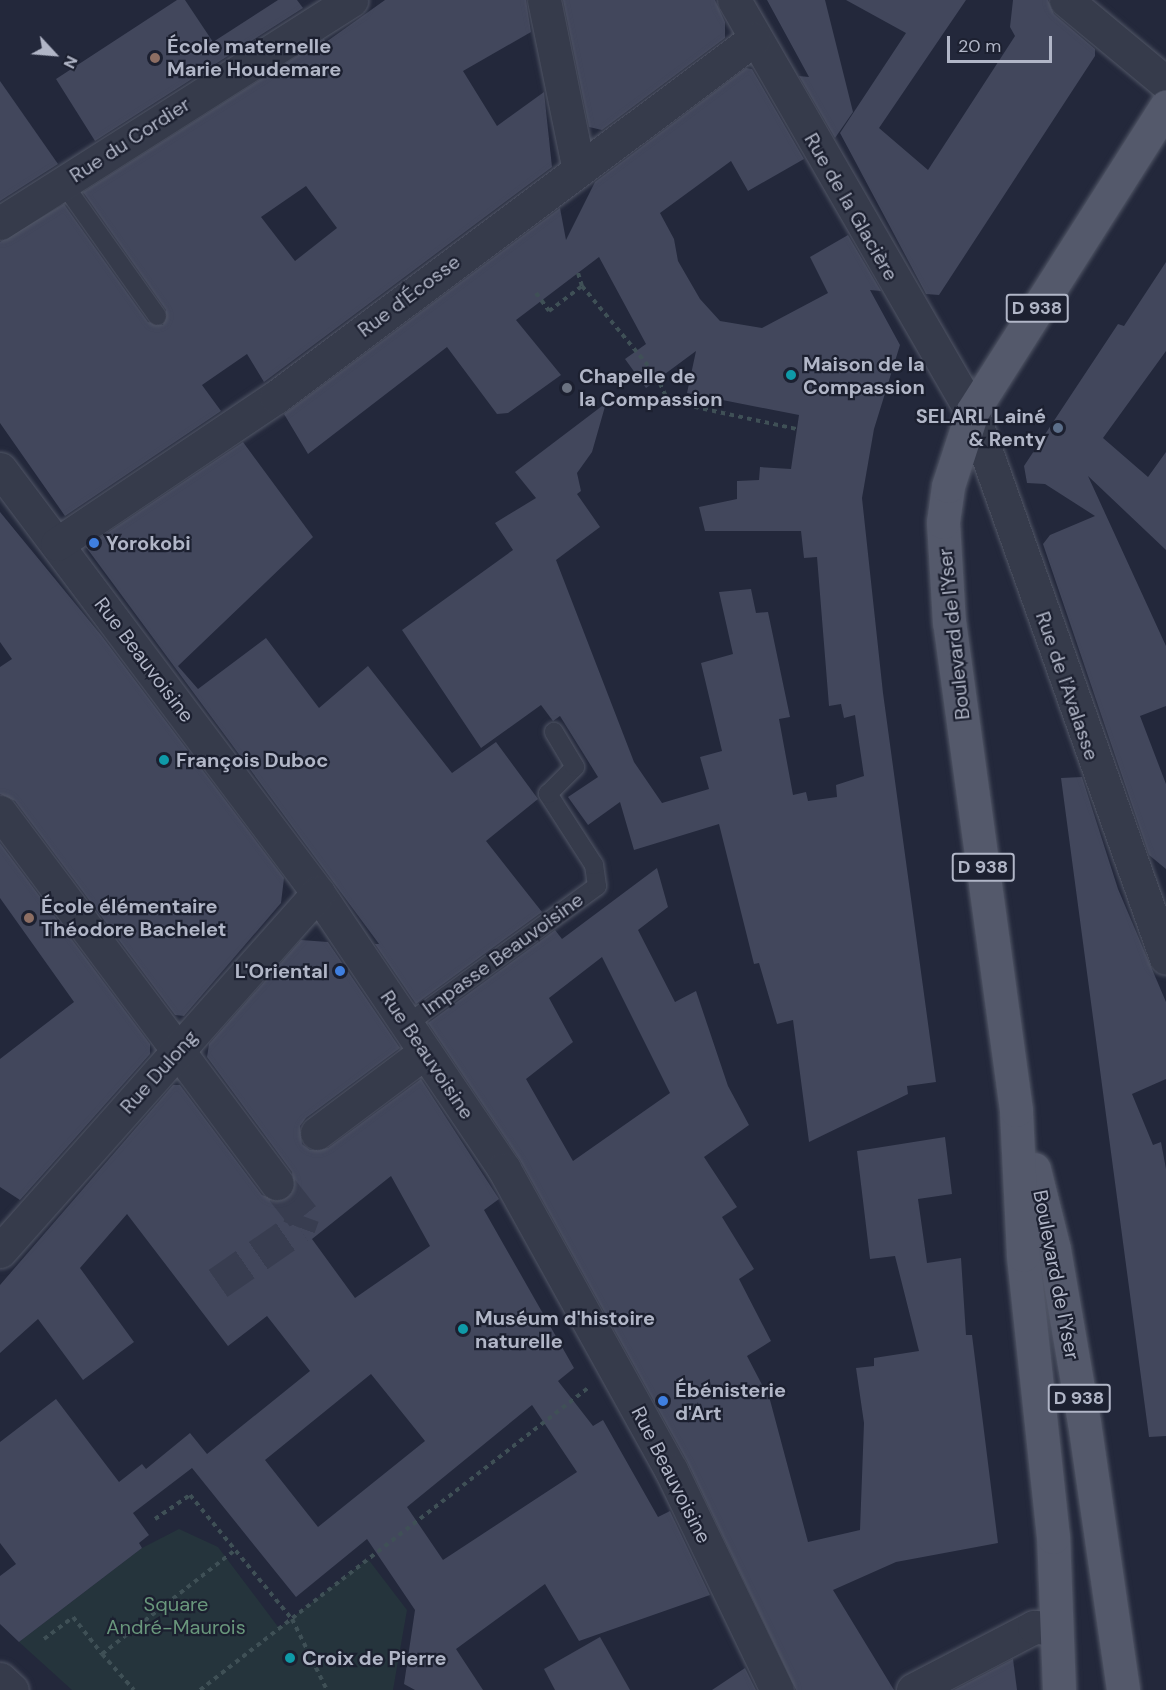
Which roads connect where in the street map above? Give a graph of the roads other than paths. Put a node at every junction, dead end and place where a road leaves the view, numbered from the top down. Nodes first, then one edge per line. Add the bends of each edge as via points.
1 (351, 0) edge
2 (544, 0) edge
3 (734, 0) edge
4 (1066, 0) edge
5 (753, 39) junction
6 (1166, 83) edge
7 (1166, 106) edge
8 (579, 166) junction
9 (63, 183) junction
10 (0, 223) edge
11 (157, 316) dead end
12 (972, 412) junction
13 (0, 469) edge
14 (57, 544) junction
15 (554, 732) dead end
16 (0, 812) edge
17 (318, 893) junction
18 (1166, 958) edge
19 (406, 1025) junction
20 (180, 1048) junction
21 (425, 1052) junction
22 (1017, 1110) junction
23 (317, 1133) dead end
24 (277, 1183) tunnel mouth
25 (5, 1233) edge
26 (1056, 1628) junction
27 (0, 1679) edge
28 (12, 1690) edge
29 (777, 1690) edge
30 (913, 1690) edge
31 (1059, 1690) edge
32 (1123, 1690) edge

1 - 9 street, Rue du Cordier
2 - 8 street
3 - 5 street, Rue de la Glacière
4 - 6 street
5 - 8 street, Rue d'Écosse
5 - 12 street, Rue de la Glacière
7 - 12 main road, Boulevard de l'Yser / D 938
8 - 14 street, Rue d'Écosse via 276,396
9 - 10 street, Rue du Cordier
9 - 11 lane
12 - 18 street, Rue de l'Avalasse
12 - 22 main road, Boulevard de l'Yser / D 938 via 948,486 943,546 949,623
13 - 14 street, Rue Beauvoisine
14 - 17 street, Rue Beauvoisine
15 - 19 lane, Impasse Beauvoisine via 575,767 548,794 594,865 597,886
16 - 20 street
17 - 19 street, Rue Beauvoisine
17 - 20 street, Rue Dulong
19 - 21 street, Rue Beauvoisine
20 - 24 street
20 - 25 street, Rue Dulong
21 - 23 street
21 - 29 street, Rue Beauvoisine via 504,1169 671,1470
22 - 26 main road, Boulevard de l'Yser / D 938 via 1023,1255 1053,1537
22 - 32 main road, Boulevard de l'Yser / D 938 via 1054,1249 1104,1545
26 - 30 street via 1034,1627
26 - 31 main road, Boulevard de l'Yser / D 938
27 - 28 street

